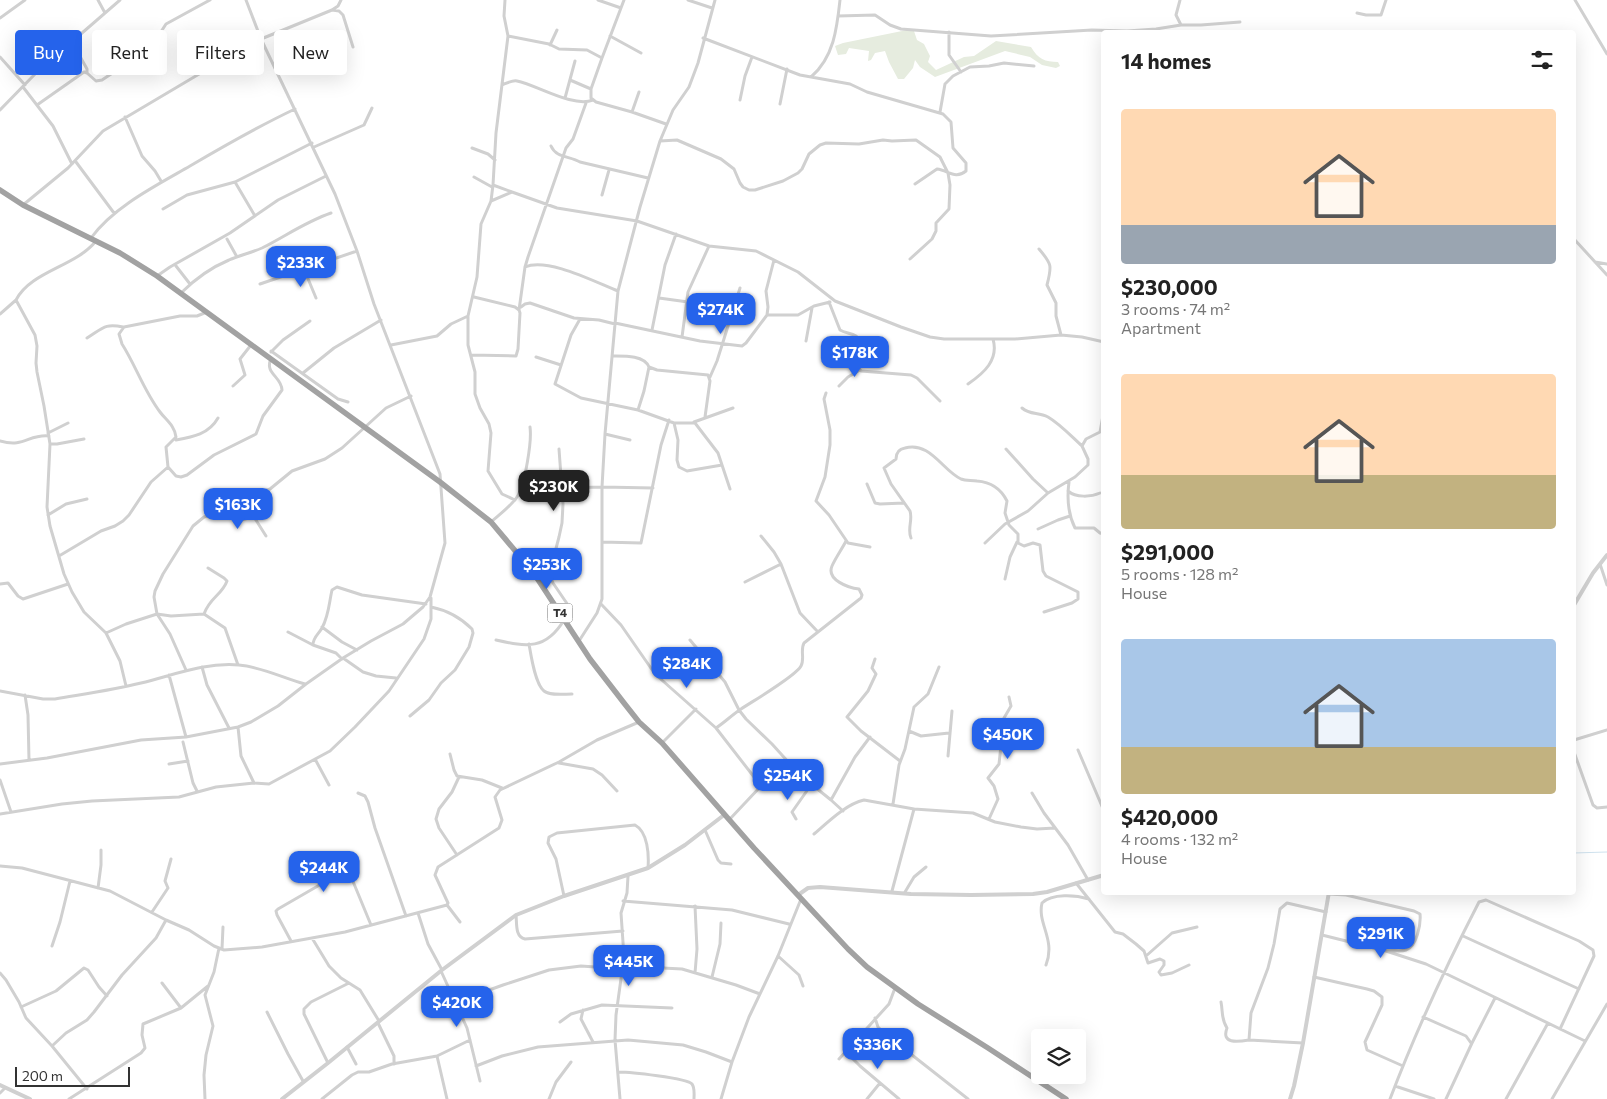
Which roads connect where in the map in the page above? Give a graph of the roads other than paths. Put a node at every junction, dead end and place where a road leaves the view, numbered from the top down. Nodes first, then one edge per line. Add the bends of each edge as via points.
1 (26, 0) edge
2 (98, 0) edge
3 (120, 0) edge
4 (210, 0) edge
5 (246, 0) edge
6 (341, 0) edge
7 (505, 0) edge
8 (598, 0) edge
9 (624, 0) edge
10 (688, 0) edge
11 (715, 0) edge
12 (840, 0) edge
13 (1180, 0) edge
14 (1386, 0) edge
15 (1575, 0) edge
16 (621, 8) junction
17 (712, 8) junction
18 (332, 10) junction
19 (105, 13) junction
20 (1357, 13) dead end
21 (838, 16) junction
22 (0, 18) edge
23 (1240, 22) dead end
24 (1181, 25) junction
25 (258, 30) edge
26 (557, 30) dead end
27 (1101, 30) edge
28 (1142, 30) edge
29 (949, 32) junction
30 (82, 33) edge
31 (508, 36) junction
32 (610, 36) junction
33 (264, 37) edge
34 (703, 38) junction
35 (264, 44) edge
36 (550, 45) junction
37 (353, 47) dead end
38 (641, 54) dead end
39 (1607, 54) edge
40 (0, 57) edge
41 (752, 57) junction
42 (602, 58) junction
43 (82, 60) edge
44 (575, 61) dead end
45 (1034, 66) dead end
46 (787, 69) junction
47 (87, 72) junction
48 (960, 72) junction
49 (36, 75) edge
50 (198, 75) edge
51 (811, 77) junction
52 (570, 80) junction
53 (502, 84) junction
54 (24, 86) junction
55 (591, 89) junction
56 (639, 92) dead end
57 (565, 98) junction
58 (593, 100) junction
59 (740, 100) dead end
60 (586, 103) junction
61 (37, 104) junction
62 (780, 104) dead end
63 (372, 108) dead end
64 (295, 109) junction
65 (0, 110) edge
66 (632, 112) junction
67 (940, 112) junction
68 (125, 118) junction
69 (666, 124) junction
70 (660, 141) junction
71 (313, 145) junction
72 (551, 146) dead end
73 (472, 148) dead end
74 (564, 156) junction
75 (495, 161) junction
76 (74, 163) junction
77 (609, 170) junction
78 (948, 173) junction
79 (326, 176) junction
80 (474, 177) dead end
81 (648, 178) junction
82 (161, 182) junction
83 (234, 182) junction
84 (915, 184) dead end
85 (493, 186) junction
86 (0, 190) edge
87 (512, 192) junction
88 (602, 196) dead end
89 (490, 201) junction
90 (546, 205) junction
91 (23, 206) junction
92 (163, 209) dead end
93 (114, 213) junction
94 (331, 213) dead end
95 (256, 216) junction
96 (637, 221) junction
97 (676, 234) junction
98 (227, 239) dead end
99 (93, 240) junction
100 (1576, 241) edge
101 (709, 246) junction
102 (1039, 249) dead end
103 (357, 251) junction
104 (237, 257) junction
105 (910, 259) dead end
106 (774, 260) junction
107 (1596, 262) junction
108 (1607, 264) edge
109 (176, 266) dead end
110 (524, 267) junction
111 (304, 270) junction
112 (1607, 275) edge
113 (157, 276) junction
114 (190, 284) junction
115 (260, 284) dead end
116 (740, 288) dead end
117 (618, 291) junction
118 (181, 293) junction
119 (474, 297) junction
120 (316, 298) dead end
121 (659, 298) junction
122 (16, 300) junction
123 (835, 300) junction
124 (688, 302) junction
125 (829, 302) junction
126 (812, 307) junction
127 (520, 309) junction
128 (208, 312) junction
129 (0, 314) edge
130 (767, 314) junction
131 (468, 316) junction
132 (580, 319) junction
133 (381, 320) junction
134 (310, 321) dead end
135 (615, 324) junction
136 (124, 327) junction
137 (652, 330) junction
138 (1061, 335) junction
139 (682, 337) junction
140 (88, 338) dead end
141 (993, 339) junction
142 (806, 341) dead end
143 (1101, 341) edge
144 (252, 344) junction
145 (722, 344) junction
146 (391, 345) junction
147 (270, 355) junction
148 (471, 355) junction
149 (612, 356) junction
150 (536, 357) dead end
151 (561, 365) junction
152 (649, 367) junction
153 (860, 370) junction
154 (303, 373) junction
155 (710, 377) junction
156 (968, 384) dead end
157 (233, 386) dead end
158 (839, 386) dead end
159 (826, 393) dead end
160 (411, 396) junction
161 (940, 401) dead end
162 (348, 402) dead end
163 (607, 403) junction
164 (733, 408) dead end
165 (1022, 408) dead end
166 (638, 410) junction
167 (218, 418) dead end
168 (705, 418) junction
169 (669, 420) junction
170 (694, 422) junction
171 (68, 423) dead end
172 (674, 423) junction
173 (364, 427) junction
174 (530, 427) dead end
175 (1101, 430) edge
176 (48, 434) junction
177 (605, 434) junction
178 (84, 439) dead end
179 (175, 440) junction
180 (630, 440) dead end
181 (0, 441) edge
182 (50, 444) junction
183 (1082, 446) junction
184 (559, 449) dead end
185 (1006, 449) dead end
186 (722, 465) junction
187 (168, 467) junction
188 (1069, 481) junction
189 (440, 482) junction
190 (867, 484) dead end
191 (602, 486) junction
192 (562, 488) junction
193 (653, 488) junction
194 (730, 489) dead end
195 (1068, 491) junction
196 (1048, 492) junction
197 (1100, 493) dead end
198 (87, 499) dead end
199 (515, 500) junction
200 (904, 503) junction
201 (229, 507) junction
202 (48, 515) junction
203 (1070, 516) junction
204 (491, 522) junction
205 (1008, 522) junction
206 (1038, 529) dead end
207 (1101, 532) edge
208 (266, 536) dead end
209 (761, 536) dead end
210 (911, 538) dead end
211 (846, 541) junction
212 (602, 542) junction
213 (1017, 542) junction
214 (985, 544) dead end
215 (870, 547) dead end
216 (1607, 555) edge
217 (60, 556) junction
218 (1600, 563) junction
219 (545, 564) junction
220 (781, 564) junction
221 (208, 568) dead end
222 (533, 572) junction
223 (1005, 579) dead end
224 (745, 582) dead end
225 (0, 584) edge
226 (68, 584) junction
227 (1607, 585) edge
228 (430, 597) junction
229 (1576, 602) edge
230 (426, 604) junction
231 (601, 604) junction
232 (568, 605) dead end
233 (431, 607) junction
234 (1044, 612) dead end
235 (157, 614) junction
236 (204, 614) junction
237 (565, 620) junction
238 (322, 627) junction
239 (288, 632) dead end
240 (818, 632) junction
241 (106, 633) junction
242 (496, 640) dead end
243 (690, 640) dead end
244 (578, 641) junction
245 (529, 644) junction
246 (313, 645) junction
247 (358, 650) junction
248 (343, 658) junction
249 (875, 659) dead end
250 (238, 665) junction
251 (202, 666) junction
252 (939, 667) dead end
253 (186, 670) junction
254 (169, 675) junction
255 (396, 678) junction
256 (306, 684) junction
257 (126, 686) junction
258 (0, 691) edge
259 (572, 694) dead end
260 (25, 695) junction
261 (1009, 697) dead end
262 (696, 709) junction
263 (739, 710) junction
264 (952, 711) dead end
265 (410, 716) dead end
266 (639, 722) junction
267 (238, 727) junction
268 (230, 728) junction
269 (716, 728) junction
270 (1607, 730) edge
271 (908, 732) junction
272 (949, 734) junction
273 (186, 737) junction
274 (870, 737) junction
275 (1576, 739) edge
276 (183, 742) dead end
277 (662, 743) junction
278 (1078, 750) dead end
279 (450, 754) dead end
280 (948, 756) dead end
281 (1576, 758) edge
282 (315, 759) junction
283 (30, 760) junction
284 (188, 761) junction
285 (900, 761) junction
286 (559, 762) junction
287 (788, 762) junction
288 (0, 764) edge
289 (169, 764) dead end
290 (459, 778) junction
291 (0, 780) edge
292 (254, 783) junction
293 (328, 785) dead end
294 (811, 785) junction
295 (761, 786) junction
296 (502, 788) junction
297 (198, 791) junction
298 (617, 791) dead end
299 (358, 793) dead end
300 (1032, 793) dead end
301 (832, 800) junction
302 (893, 804) junction
303 (1101, 804) edge
304 (1607, 807) edge
305 (914, 809) junction
306 (843, 811) junction
307 (11, 812) junction
308 (0, 814) edge
309 (724, 815) junction
310 (796, 819) dead end
311 (989, 819) junction
312 (729, 820) junction
313 (1055, 828) junction
314 (705, 830) junction
315 (814, 834) dead end
316 (101, 850) dead end
317 (457, 855) junction
318 (171, 859) dead end
319 (731, 864) dead end
320 (0, 866) edge
321 (926, 867) dead end
322 (648, 868) junction
323 (628, 876) junction
324 (1101, 876) edge
325 (1088, 880) junction
326 (70, 881) junction
327 (1076, 883) junction
328 (98, 888) junction
329 (892, 891) junction
330 (905, 892) junction
331 (1329, 895) edge
332 (1346, 895) edge
333 (564, 896) junction
334 (800, 897) junction
335 (1090, 899) junction
336 (624, 901) junction
337 (447, 906) junction
338 (695, 906) junction
339 (152, 912) junction
340 (418, 912) junction
341 (1326, 912) junction
342 (406, 916) junction
343 (516, 916) junction
344 (166, 920) junction
345 (460, 922) dead end
346 (721, 923) dead end
347 (789, 924) junction
348 (372, 925) junction
349 (224, 927) dead end
350 (1196, 927) dead end
351 (623, 931) junction
352 (1322, 935) junction
353 (1463, 936) junction
354 (312, 938) junction
355 (291, 941) junction
356 (52, 946) dead end
357 (220, 949) junction
358 (1386, 951) junction
359 (778, 956) junction
360 (1146, 956) junction
361 (1046, 965) dead end
362 (1189, 965) dead end
363 (623, 969) junction
364 (441, 971) junction
365 (1444, 972) junction
366 (0, 973) edge
367 (695, 973) junction
368 (712, 977) junction
369 (1314, 977) junction
370 (162, 983) dead end
371 (349, 983) junction
372 (208, 986) junction
373 (803, 986) dead end
374 (895, 988) junction
375 (1579, 989) junction
376 (760, 994) junction
377 (107, 996) junction
378 (1495, 998) junction
379 (456, 1002) junction
380 (1221, 1002) dead end
381 (617, 1005) junction
382 (21, 1007) junction
383 (1606, 1007) edge
384 (181, 1008) junction
385 (672, 1008) dead end
386 (583, 1010) junction
387 (267, 1012) dead end
388 (1423, 1017) junction
389 (875, 1018) junction
390 (379, 1022) junction
391 (560, 1022) dead end
392 (1548, 1023) junction
393 (1560, 1029) junction
394 (470, 1040) junction
395 (616, 1040) junction
396 (1249, 1040) junction
397 (1585, 1041) junction
398 (594, 1042) junction
399 (1304, 1043) junction
400 (1472, 1043) junction
401 (52, 1046) junction
402 (347, 1047) junction
403 (846, 1052) junction
404 (437, 1056) junction
405 (839, 1059) dead end
406 (571, 1062) dead end
407 (732, 1062) junction
408 (328, 1063) junction
409 (356, 1064) dead end
410 (394, 1064) junction
411 (476, 1066) junction
412 (1403, 1066) junction
413 (619, 1072) junction
414 (304, 1081) junction
415 (480, 1081) dead end
416 (880, 1083) junction
417 (0, 1086) edge
418 (1395, 1086) junction
419 (5, 1088) junction
420 (87, 1089) junction
421 (0, 1093) edge
422 (30, 1099) edge
423 (69, 1099) edge
424 (206, 1099) edge
425 (282, 1099) edge
426 (322, 1099) edge
427 (447, 1099) edge
428 (549, 1099) edge
429 (620, 1099) edge
430 (694, 1099) edge
431 (721, 1099) edge
432 (867, 1099) edge
433 (899, 1099) edge
434 (968, 1099) edge
435 (1066, 1099) edge
436 (1290, 1099) edge
437 (1390, 1099) edge
438 (1434, 1099) edge
439 (1446, 1099) edge
440 (1506, 1099) edge
441 (1552, 1099) edge

1 - 22 street
2 - 19 street
3 - 19 street
4 - 47 street via 166,24 138,56 102,80 96,81
5 - 25 street
6 - 18 street
7 - 31 street
8 - 16 street
9 - 16 street
10 - 17 street
11 - 17 street
12 - 21 street
13 - 24 street via 1176,15
14 - 20 street via 1381,15
15 - 39 street
16 - 32 street
17 - 34 street
18 - 33 street
18 - 37 street via 343,15
19 - 30 street
21 - 29 street via 874,14 901,29
21 - 51 street via 827,57
23 - 24 street
24 - 28 street
26 - 36 street
27 - 29 street via 991,36
29 - 48 street via 949,55
31 - 36 street
31 - 53 street
32 - 38 street
32 - 42 street
34 - 41 street
34 - 69 street via 689,87
35 - 64 street
36 - 42 street via 558,49 587,50
40 - 54 street
41 - 46 street
41 - 59 street
42 - 55 street
43 - 47 street
44 - 52 street
45 - 48 street via 1004,63 970,66
46 - 51 street
46 - 62 street
47 - 61 street
48 - 67 street via 945,84
49 - 54 street
50 - 68 street
51 - 67 street via 850,84 867,92
52 - 55 street
52 - 57 street
53 - 57 street via 517,81
53 - 75 street
54 - 61 street
54 - 65 street
55 - 58 street
56 - 66 street
57 - 60 street
58 - 60 street
58 - 66 street
60 - 74 street
61 - 76 street
63 - 71 street via 364,125
64 - 71 street
64 - 82 street
66 - 69 street
67 - 78 street via 951,122 953,148 966,163 966,171 961,174
68 - 76 street via 103,131
68 - 82 street via 142,156
69 - 70 street
70 - 78 street via 677,140 721,159 734,169 740,184 749,190 783,181 798,173 812,151 826,144 916,140 940,157
70 - 81 street
71 - 79 street
71 - 83 street
72 - 74 street via 556,154
73 - 75 street via 488,154
74 - 77 street
74 - 90 street
75 - 85 street
76 - 91 street
76 - 93 street
77 - 81 street
77 - 88 street
78 - 84 street via 937,169
78 - 105 street via 949,209 936,223 932,239
79 - 95 street via 294,191
79 - 103 street
80 - 85 street
81 - 96 street
82 - 93 street
83 - 92 street via 187,195
83 - 95 street
85 - 87 street
85 - 89 street
86 - 91 highway, T4
87 - 89 street
87 - 90 street
89 - 119 street via 481,224
90 - 96 street
90 - 110 street
91 - 99 highway, T4
93 - 99 street via 103,222
94 - 104 street
95 - 113 street
96 - 97 street
96 - 117 street
97 - 101 street
97 - 121 street via 667,258
98 - 104 street
99 - 113 highway, T4
99 - 122 street via 92,247 29,284 20,291
100 - 107 street
101 - 106 street via 748,249
101 - 124 street via 688,292
102 - 138 street via 1050,263 1048,285 1056,303
103 - 111 street
103 - 133 street
104 - 114 street via 211,269
106 - 123 street via 798,272
106 - 130 street via 766,291
107 - 108 street
107 - 112 street
109 - 114 street
110 - 117 street via 536,264 564,270
110 - 127 street
111 - 115 street
111 - 120 street
113 - 118 highway, T4
114 - 118 street
116 - 145 street
117 - 135 street
118 - 128 highway, T4
119 - 127 street
119 - 131 street
121 - 124 street
121 - 137 street
122 - 129 street
122 - 176 street via 38,346 37,372
123 - 125 street
123 - 141 street via 930,337
124 - 139 street
125 - 126 street
125 - 153 street via 840,330 859,340 862,347
126 - 130 street via 798,314
126 - 142 street
127 - 132 street via 530,303
127 - 148 street via 516,356
128 - 136 street
128 - 144 highway, T4
130 - 145 street via 742,346
131 - 146 street via 437,336
131 - 148 street
132 - 135 street
132 - 151 street
133 - 146 street
133 - 154 street via 334,348
134 - 147 street via 283,340
135 - 137 street
135 - 149 street
136 - 140 street via 107,325
136 - 179 street via 119,334 122,344 152,401 175,431
137 - 139 street
138 - 141 street
138 - 143 street
139 - 145 street
141 - 156 street via 996,350 986,370
144 - 147 highway, T4
144 - 157 street via 240,359 245,375
145 - 155 street
146 - 160 street
147 - 154 street
147 - 173 highway, T4
147 - 187 street via 269,370 282,390 263,416 256,434 214,455 187,475 176,476
148 - 199 street via 475,394 491,433 488,471 502,494
149 - 152 street via 642,360
149 - 163 street
150 - 151 street
151 - 163 street via 554,382 556,386 581,398
152 - 155 street
152 - 166 street
153 - 158 street
153 - 161 street via 911,375
154 - 162 street via 338,399
155 - 168 street
159 - 211 street via 830,444 816,499
160 - 173 street via 392,404
160 - 189 street via 440,474
163 - 166 street
163 - 177 street
164 - 168 street
165 - 183 street via 1028,413 1049,417
166 - 169 street
167 - 179 street via 208,430
168 - 170 street
169 - 172 street
169 - 193 street via 660,445
170 - 172 street
170 - 186 street via 718,453
171 - 176 street
172 - 186 street via 679,467 687,471
173 - 189 highway, T4
173 - 201 street via 325,459 292,471 270,489 245,497
174 - 199 street via 530,446 521,490
175 - 183 street via 1086,439
176 - 181 street via 16,444
176 - 182 street
177 - 180 street
177 - 191 street
178 - 182 street
179 - 187 street via 166,447
182 - 202 street
183 - 188 street via 1088,465
184 - 192 street
185 - 196 street
186 - 194 street
187 - 217 street via 151,482 123,521
188 - 195 street
188 - 196 street
189 - 204 highway, T4
189 - 228 street via 445,543
190 - 200 street via 875,503
191 - 192 street
191 - 193 street
191 - 212 street
192 - 219 street via 563,516 559,537 554,556
193 - 212 street via 641,543
195 - 197 street via 1075,495 1095,496
195 - 203 street
196 - 205 street via 1028,511
198 - 202 street via 66,504
199 - 204 street
200 - 205 street via 884,468 896,459 900,450 912,447 929,453 960,479 987,482 996,487 1007,501 1005,513
200 - 210 street via 912,514
201 - 208 street via 238,520 254,517
201 - 235 street via 199,520 189,531 155,591
202 - 217 street
203 - 206 street
203 - 207 street via 1075,528 1094,528
204 - 222 highway, T4
205 - 213 street via 1018,534
205 - 214 street
209 - 220 street
211 - 215 street via 851,545
211 - 240 street via 831,572 840,583 859,589 862,595
212 - 231 street
213 - 223 street
213 - 234 street via 1024,546 1040,545 1046,576 1078,592 1078,599 1072,603
216 - 218 street
217 - 226 street
218 - 227 street
218 - 229 street
219 - 222 street
219 - 232 street
220 - 224 street
220 - 240 street via 800,613
221 - 236 street via 227,582 209,602
222 - 237 highway, T4
225 - 226 street via 8,583 23,599
226 - 241 street via 84,612
228 - 230 street
228 - 233 street
230 - 238 street via 362,595 336,587 332,590
230 - 247 street via 403,624
231 - 244 street
231 - 262 street via 621,625 656,674
233 - 255 street via 431,619 424,638
233 - 265 street via 455,616 473,633 469,647 455,670
235 - 236 street
235 - 241 street
235 - 253 street
236 - 250 street via 225,628
237 - 244 highway, T4
237 - 245 street via 549,640
238 - 246 street via 313,638
238 - 247 street
239 - 246 street
240 - 263 street via 804,643 799,668
241 - 257 street via 120,661
242 - 245 street
243 - 263 street via 721,677
244 - 266 highway, T4
245 - 259 street via 542,690
246 - 248 street
247 - 248 street
248 - 255 street via 364,672
248 - 256 street
249 - 274 street via 872,668 876,674 871,687 847,717
250 - 251 street
250 - 256 street via 262,669
251 - 253 street
251 - 268 street via 207,685
252 - 271 street via 928,694 914,706
253 - 254 street
254 - 257 street
254 - 273 street
255 - 282 street via 389,691 355,727 330,751
256 - 267 street via 278,706
257 - 260 street via 54,699
258 - 260 street
260 - 283 street
261 - 311 street via 1011,706 1004,718 998,764 988,778 998,800
262 - 269 street
262 - 277 street
263 - 269 street
263 - 287 street
264 - 272 street
266 - 277 highway, T4
266 - 286 street via 597,740
267 - 268 street
267 - 292 street via 241,756
268 - 273 street
269 - 295 street
270 - 275 street
271 - 272 street via 921,736
271 - 285 street
272 - 280 street
273 - 283 street via 141,740
274 - 285 street
274 - 301 street via 855,757
276 - 284 street
277 - 309 highway, T4
278 - 303 street
279 - 290 street
281 - 304 street via 1592,805
282 - 292 street via 269,784
282 - 293 street
283 - 288 street
284 - 289 street
284 - 297 street
285 - 302 street
286 - 296 street
286 - 298 street via 593,769
287 - 294 street
287 - 295 street
290 - 296 street via 482,780
290 - 317 street via 436,819
291 - 307 street
292 - 297 street
294 - 301 street
294 - 310 street via 792,812
295 - 312 street
296 - 317 street via 495,797 502,816 501,824
297 - 307 street via 179,797 114,799
299 - 342 street via 367,798
300 - 313 street
301 - 306 street
302 - 305 street
302 - 306 street via 864,800
305 - 311 street via 973,813
305 - 329 street
306 - 315 street
307 - 308 street
309 - 312 highway, T4
309 - 314 street
311 - 313 street via 1021,828
312 - 334 highway, T4
313 - 325 street
314 - 319 street via 718,860
314 - 322 street
316 - 328 street
317 - 337 street via 436,871 436,880
318 - 339 street via 165,881 168,888
320 - 326 street via 22,868
321 - 330 street via 914,877
322 - 323 street
322 - 333 street via 645,838 635,825 557,833 549,837 548,842 556,859
323 - 333 street
323 - 336 street
324 - 325 street
325 - 327 street
326 - 328 street
326 - 356 street
327 - 330 street via 1032,894
327 - 335 street
328 - 339 street
329 - 330 street
329 - 334 street via 820,887 808,888
331 - 341 street
332 - 358 street via 1420,914 1416,939 1409,949
333 - 343 street
334 - 347 street
334 - 374 highway, T4 via 848,949
335 - 360 street via 1115,932 1136,944
335 - 361 street via 1058,897 1042,902 1041,912 1050,947
336 - 338 street
336 - 351 street via 621,913
337 - 340 street
337 - 345 street
338 - 347 street via 740,912
338 - 367 street
339 - 344 street
340 - 342 street
340 - 364 street
341 - 352 street
341 - 396 street via 1287,904 1280,909 1268,968 1251,1013
342 - 348 street
343 - 351 street via 518,935 522,939
343 - 364 street
344 - 357 street
344 - 377 street via 156,938
346 - 368 street
347 - 359 street
348 - 354 street
348 - 355 street via 352,879 343,876 323,883 276,911
349 - 357 street
350 - 360 street via 1172,933
351 - 363 street
352 - 358 street
352 - 369 street
353 - 365 street
353 - 375 street
353 - 375 street via 1484,900 1579,941 1591,947 1594,954
354 - 355 street
354 - 371 street via 329,966
355 - 357 street via 262,947
357 - 372 street
358 - 365 street
359 - 373 street via 799,975
359 - 376 street
360 - 362 street via 1150,964 1164,961 1159,972 1162,975
363 - 367 street via 643,966 682,968
363 - 379 street via 581,966 549,970
363 - 381 street
364 - 379 street
364 - 390 street
365 - 378 street
365 - 388 street
366 - 382 street
367 - 368 street
368 - 376 street
369 - 399 street
369 - 412 street via 1368,989 1382,997 1382,1005 1365,1047
370 - 384 street
371 - 390 street via 360,990
371 - 408 street via 311,1002 304,1009
372 - 384 street
372 - 424 street via 205,997 213,1026 206,1055
374 - 389 street via 888,1004
374 - 435 highway, T4
375 - 393 street
376 - 407 street
377 - 382 street via 84,968 51,994
377 - 401 street via 87,1020
378 - 392 street
378 - 400 street
379 - 394 street
380 - 396 street via 1222,1018 1227,1028 1224,1034 1228,1040
381 - 385 street
381 - 386 street
381 - 395 street
382 - 401 street via 26,1018
383 - 397 street
384 - 420 street via 143,1024 145,1048
386 - 391 street via 566,1016
386 - 398 street via 581,1019
387 - 414 street
388 - 400 street via 1466,1036
388 - 412 street
389 - 403 street
389 - 434 street via 884,1033
390 - 402 street
390 - 410 street via 394,1056
392 - 393 street
392 - 440 street
393 - 397 street
394 - 404 street
394 - 411 street
395 - 398 street
395 - 407 street via 683,1045
395 - 413 street
396 - 399 street
397 - 441 street
398 - 411 street via 538,1046
399 - 436 street
400 - 439 street
401 - 420 street
402 - 408 street
402 - 409 street
403 - 405 street
403 - 416 street
404 - 410 street
404 - 427 street
406 - 428 street via 556,1082
407 - 431 street
408 - 414 street
410 - 426 street via 358,1072
411 - 415 street
412 - 418 street
413 - 429 street
413 - 430 street via 682,1079 690,1082
414 - 425 street
416 - 432 street
416 - 433 street
417 - 419 street
418 - 437 street
418 - 438 street
419 - 421 street
419 - 422 street
420 - 423 street

